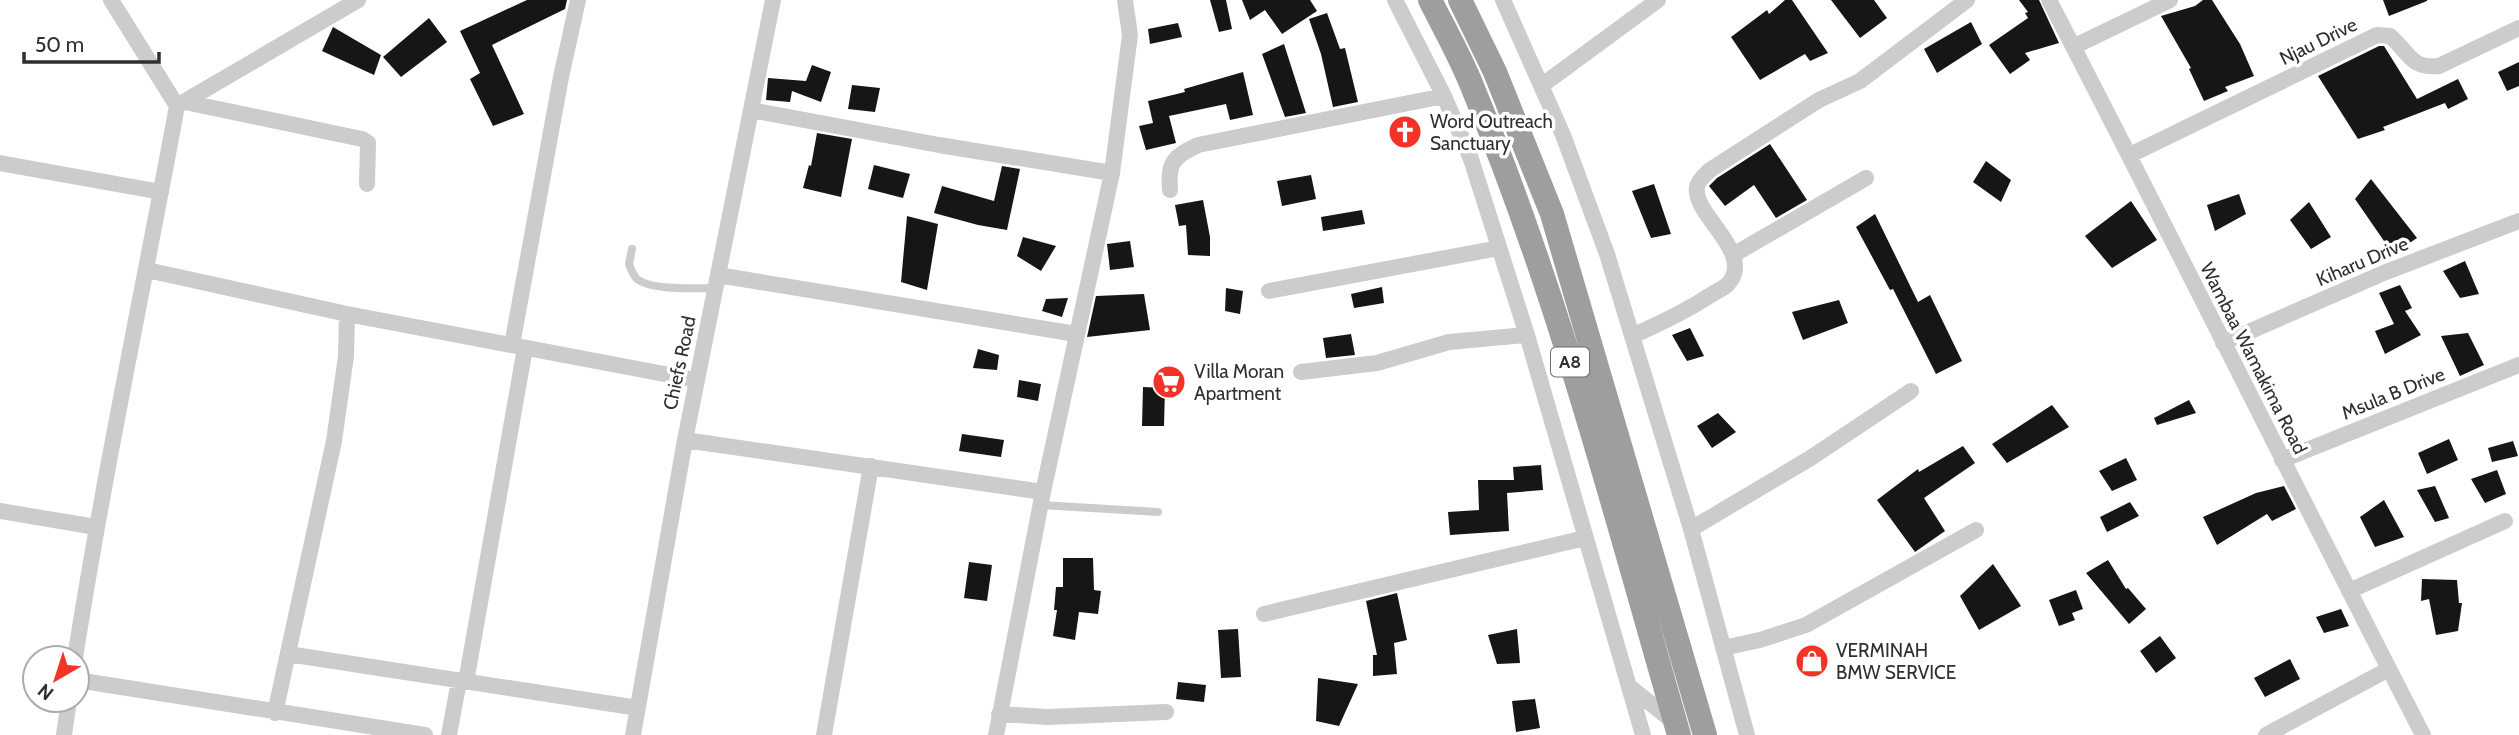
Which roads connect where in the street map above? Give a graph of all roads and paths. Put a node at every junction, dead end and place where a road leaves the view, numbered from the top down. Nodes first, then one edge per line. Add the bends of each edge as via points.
1 (111, 0) edge
2 (358, 0) edge
3 (578, 0) edge
4 (773, 0) edge
5 (1125, 0) edge
6 (1395, 0) edge
7 (1430, 0) edge
8 (1460, 0) edge
9 (1503, 0) edge
10 (1658, 0) edge
11 (1967, 0) edge
12 (2049, 0) edge
13 (2170, 0) edge
14 (2519, 28) edge
15 (2073, 47) junction
16 (1541, 86) junction
17 (1444, 96) junction
18 (181, 104) junction
19 (751, 110) junction
20 (2130, 155) junction
21 (0, 163) edge
22 (1112, 173) junction
23 (1866, 178) dead end
24 (367, 184) dead end
25 (1170, 190) dead end
26 (161, 191) junction
27 (2519, 220) edge
28 (1499, 248) junction
29 (632, 249) dead end
30 (1733, 255) junction
31 (147, 270) junction
32 (717, 282) junction
33 (1269, 291) dead end
34 (347, 314) junction
35 (1076, 334) junction
36 (1527, 335) junction
37 (1632, 336) junction
38 (2223, 343) junction
39 (518, 346) junction
40 (2519, 365) edge
41 (1301, 372) dead end
42 (696, 380) junction
43 (1911, 391) dead end
44 (685, 440) junction
45 (2282, 460) junction
46 (871, 466) junction
47 (1042, 499) junction
48 (0, 511) edge
49 (1158, 512) dead end
50 (2505, 521) dead end
51 (96, 527) junction
52 (1691, 529) junction
53 (1976, 530) dead end
54 (1585, 538) junction
55 (2349, 591) junction
56 (1264, 614) dead end
57 (77, 644) edge
58 (1723, 648) junction
59 (288, 654) junction
60 (2389, 669) junction
61 (463, 681) junction
62 (91, 682) edge
63 (1630, 687) junction
64 (638, 708) junction
65 (1166, 712) dead end
66 (275, 713) junction
67 (999, 713) junction
68 (67, 714) edge
69 (1677, 729) edge
70 (64, 735) edge
71 (425, 735) edge
72 (449, 735) edge
73 (634, 735) edge
74 (824, 735) edge
75 (996, 735) edge
76 (1643, 735) edge
77 (1705, 735) edge
78 (1746, 735) edge
79 (2266, 735) edge
80 (2423, 735) edge

1 - 18 street
2 - 18 street
3 - 39 street via 561,77
4 - 19 street, Chiefs Road
5 - 22 street via 1130,35
6 - 17 street
7 - 69 highway, A8 via 1471,83 1520,210 1582,401
8 - 77 highway, A8 via 1495,72 1552,214
9 - 16 street
10 - 16 street
11 - 30 street via 1860,81 1819,100 1701,178 1698,199
12 - 15 street, Wambaa Wamakima Road
13 - 15 street
14 - 20 street, Njau Drive via 2439,66 2426,67 2414,63 2390,36 2377,36
15 - 20 street, Wambaa Wamakima Road
16 - 37 street via 1607,254
17 - 25 street via 1198,145 1173,161
17 - 28 street via 1471,159
18 - 24 street via 362,139 370,150
18 - 26 street
19 - 22 street
19 - 32 street, Chiefs Road
20 - 38 street, Wambaa Wamakima Road
21 - 26 street
22 - 35 street
23 - 30 street
26 - 31 street
27 - 38 street, Kiharu Drive
28 - 33 street
28 - 36 street
29 - 32 lane via 629,264 644,283 674,288
30 - 37 street via 1734,273 1728,284 1686,312
31 - 34 street
31 - 51 street
32 - 35 street
32 - 42 street, Chiefs Road
34 - 39 street
34 - 59 street via 334,441
35 - 47 street
36 - 41 street via 1449,342 1377,363
36 - 54 street
37 - 52 street
38 - 45 street, Wambaa Wamakima Road
39 - 42 street
39 - 61 street
40 - 45 street, Msula B Drive
42 - 44 street, Chiefs Road
43 - 52 street via 1810,459
44 - 46 street
44 - 64 street, Chiefs Road
45 - 55 street, Wambaa Wamakima Road
46 - 47 street
46 - 74 street
47 - 49 lane
47 - 67 street
48 - 51 street
50 - 55 street
51 - 57 street
52 - 58 street
53 - 58 street via 1806,625
54 - 56 street
54 - 63 street
55 - 60 street, Wambaa Wamakima Road
58 - 78 street
59 - 61 street
59 - 66 street
60 - 79 street
60 - 80 street, Wambaa Wamakima Road
61 - 64 street
61 - 72 street
62 - 66 street
63 - 69 street
63 - 76 street
64 - 73 street, Chiefs Road
65 - 67 street via 1048,717
66 - 71 street
67 - 75 street
68 - 70 street

